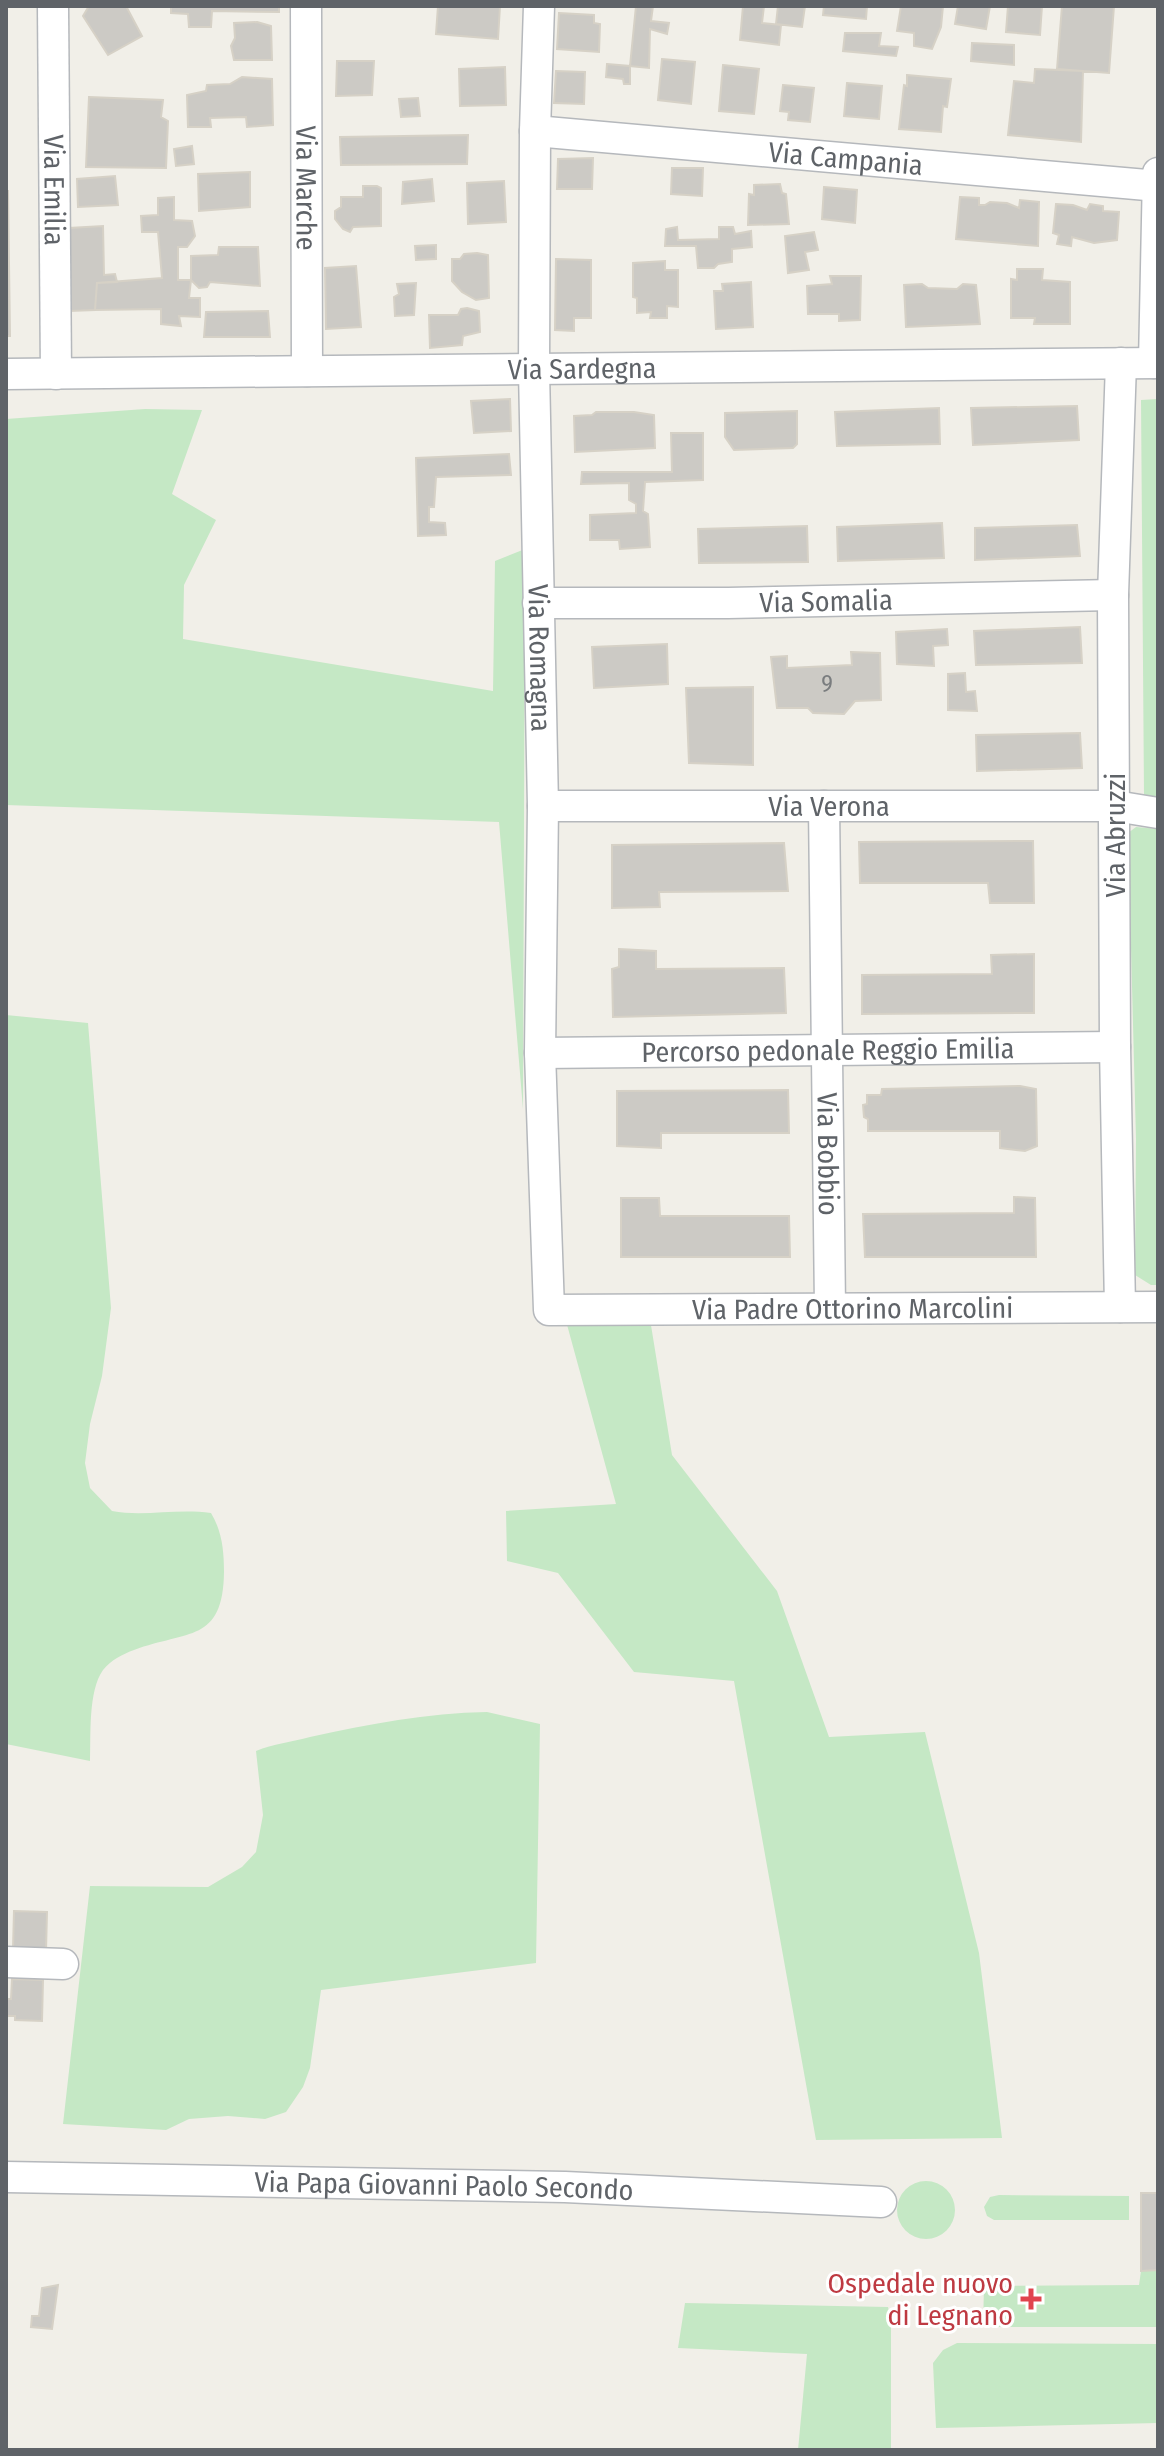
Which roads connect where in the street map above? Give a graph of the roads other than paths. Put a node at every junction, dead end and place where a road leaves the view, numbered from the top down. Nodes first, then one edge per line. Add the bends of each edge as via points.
1 (53, 6) edge
2 (306, 6) edge
3 (539, 6) edge
4 (535, 131) junction
5 (1158, 173) edge
6 (1158, 186) edge
7 (1121, 363) junction
8 (1156, 363) edge
9 (307, 371) junction
10 (6, 374) edge
11 (56, 374) junction
12 (534, 381) junction
13 (1113, 595) junction
14 (538, 603) junction
15 (543, 806) junction
16 (824, 806) junction
17 (1115, 806) junction
18 (1158, 813) edge
19 (1115, 1047) junction
20 (827, 1049) junction
21 (540, 1053) junction
22 (1120, 1307) junction
23 (1158, 1307) edge
24 (830, 1308) junction
25 (549, 1310) joint
26 (6, 1962) edge
27 (63, 1964) dead end
28 (6, 2177) edge
29 (881, 2202) dead end

1 - 11 street, Via Emilia
2 - 9 street, Via Marche
3 - 4 street, Via Romagna
4 - 6 street, Via Campania
4 - 12 street, Via Romagna
5 - 6 street
6 - 8 street
7 - 8 street, Via Sardegna
7 - 12 street, Via Sardegna
7 - 13 street, Via Abruzzi
9 - 11 street, Via Sardegna
9 - 12 street, Via Sardegna
10 - 11 street, Via Sardegna
12 - 14 street, Via Romagna
13 - 14 street, Via Somalia
13 - 17 street, Via Abruzzi
14 - 15 street, Via Romagna
15 - 16 street, Via Verona
15 - 21 street, Via Romagna
16 - 17 street, Via Verona
16 - 20 street, Via Bobbio
17 - 18 street, Via Verona
17 - 19 street, Via Abruzzi
19 - 20 street, Percorso pedonale Reggio Emilia
19 - 22 street, Via Abruzzi
20 - 21 street, Percorso pedonale Reggio Emilia
20 - 24 street, Via Bobbio
21 - 25 street, Via Romagna
22 - 23 street, Via Padre Ottorino Marcolini
22 - 24 street, Via Padre Ottorino Marcolini
24 - 25 street, Via Padre Ottorino Marcolini
26 - 27 street
28 - 29 street, Via Papa Giovanni Paolo Secondo via 565,2187

